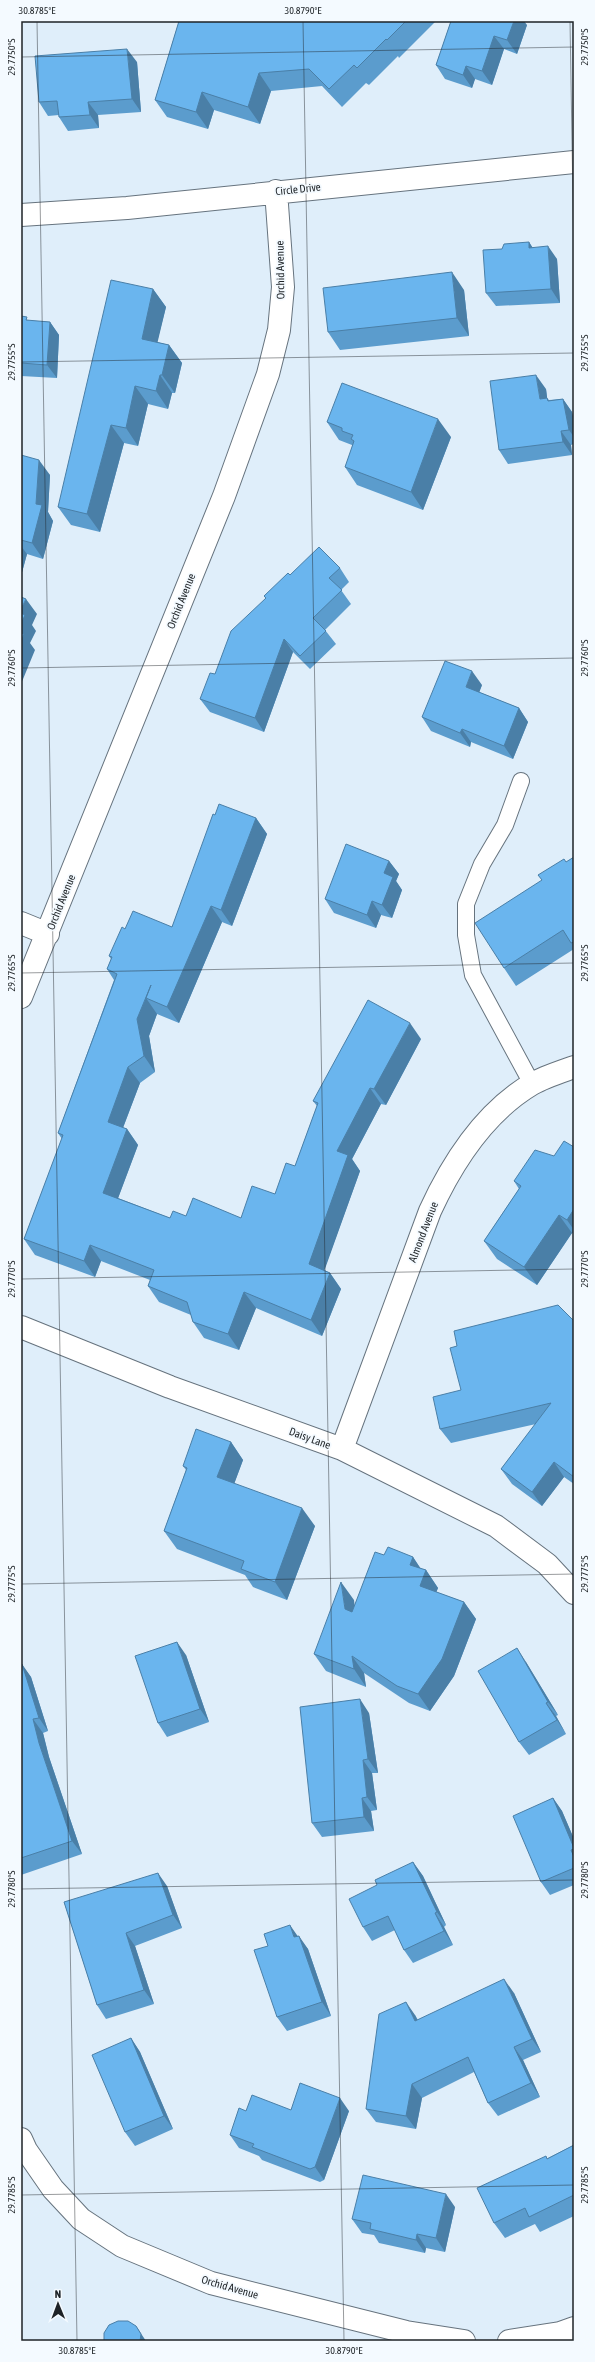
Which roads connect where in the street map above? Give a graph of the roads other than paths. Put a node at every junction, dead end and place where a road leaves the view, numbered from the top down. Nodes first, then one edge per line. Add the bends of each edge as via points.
1 (574, 162) edge
2 (276, 191) junction
3 (21, 215) edge
4 (521, 780) dead end
5 (21, 923) edge
6 (48, 934) junction
7 (21, 997) edge
8 (574, 1067) edge
9 (532, 1084) junction
10 (21, 1327) edge
11 (342, 1450) junction
12 (574, 1593) edge
13 (21, 2139) edge
14 (574, 2328) edge
15 (464, 2341) edge
16 (509, 2341) edge

1 - 2 street, Circle Drive
2 - 3 street, Circle Drive via 127,208
2 - 6 street, Orchid Avenue via 283,287 279,330 268,374 224,496
4 - 9 lane via 505,825 482,864 466,904 466,935 473,975
5 - 6 street
6 - 7 street, Orchid Avenue
8 - 9 street, Almond Avenue
9 - 11 street, Almond Avenue via 498,1111 446,1176 430,1211
10 - 11 street, Daisy Lane via 170,1387
11 - 12 street, Daisy Lane via 496,1526 547,1564
13 - 15 street, Orchid Avenue via 53,2189 76,2214 122,2246 211,2283 406,2332
14 - 16 street via 560,2333

